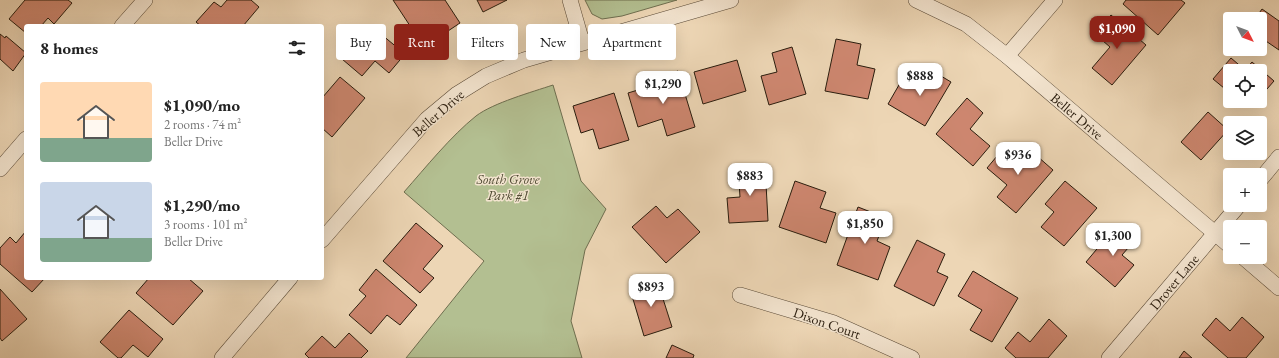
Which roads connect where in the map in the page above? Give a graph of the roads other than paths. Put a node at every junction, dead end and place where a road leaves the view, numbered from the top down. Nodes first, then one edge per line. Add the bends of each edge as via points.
1 (144, 0) edge
2 (570, 0) edge
3 (731, 0) edge
4 (916, 0) edge
5 (1054, 0) edge
6 (124, 24) edge
7 (582, 42) junction
8 (1007, 56) junction
9 (24, 141) edge
10 (1279, 157) edge
11 (0, 169) edge
12 (1267, 172) edge
13 (1233, 212) edge
14 (1215, 233) junction
15 (324, 238) edge
16 (1223, 240) edge
17 (1251, 264) edge
18 (288, 280) edge
19 (1279, 288) edge
20 (740, 295) dead end
21 (222, 358) edge
22 (912, 358) edge
23 (1109, 358) edge

1 - 6 street
2 - 7 street
3 - 7 street, Beller Drive
4 - 8 street, Beller Drive via 966,24
5 - 8 street
7 - 15 street, Beller Drive via 504,67 457,94 423,123
8 - 14 street, Beller Drive
9 - 11 street
10 - 12 street
13 - 14 street, Drover Lane
14 - 16 street, Beller Drive
14 - 23 street, Drover Lane
17 - 19 street
18 - 21 street
20 - 22 street, Dixon Court via 834,323

